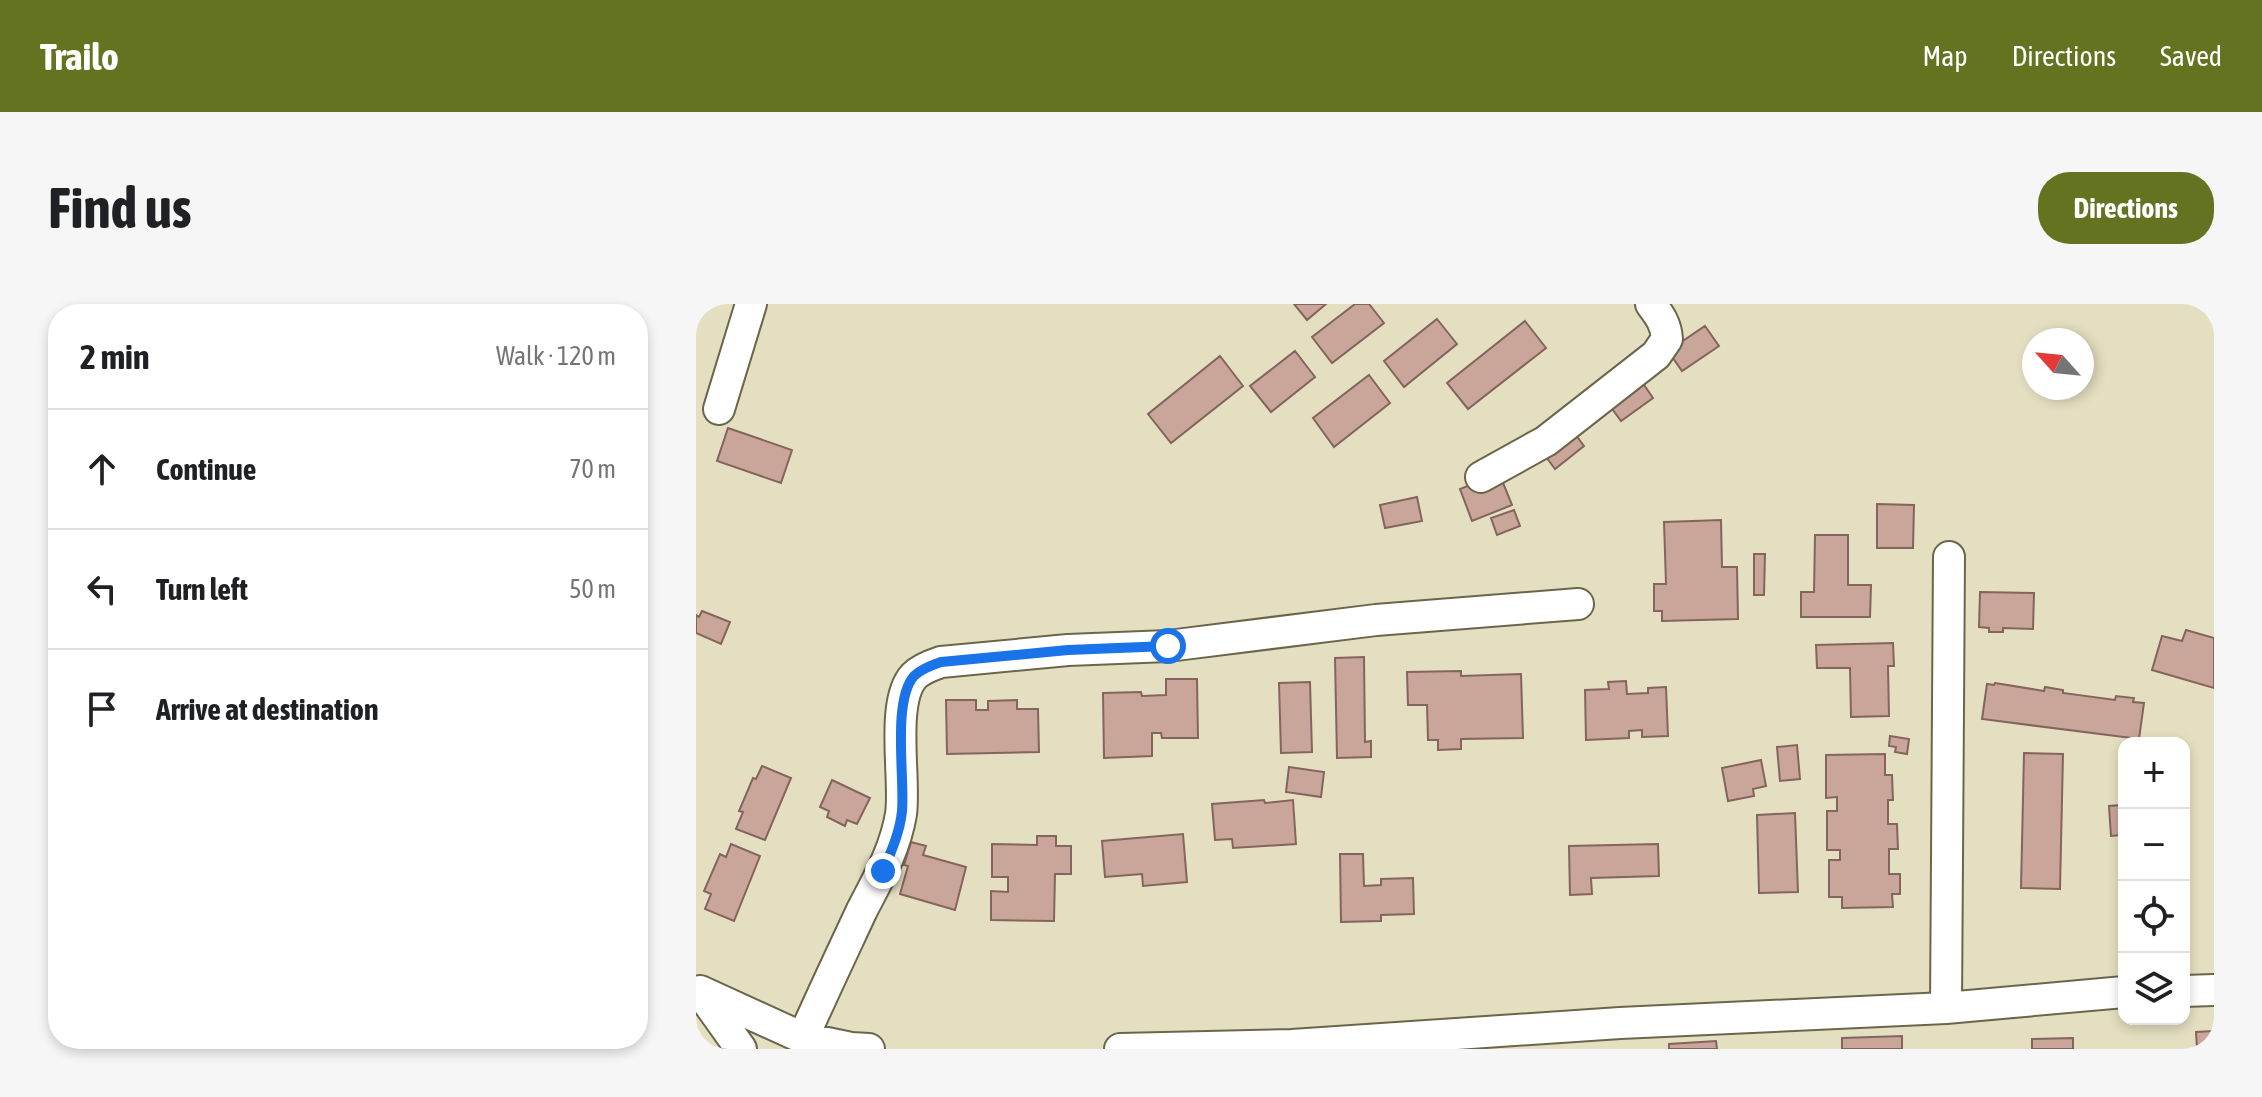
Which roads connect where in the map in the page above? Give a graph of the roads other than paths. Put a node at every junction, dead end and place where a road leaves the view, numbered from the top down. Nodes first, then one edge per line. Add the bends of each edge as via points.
1 (751, 304) edge
2 (1651, 304) edge
3 (719, 409) dead end
4 (1481, 477) dead end
5 (1949, 557) dead end
6 (1578, 604) dead end
7 (698, 990) edge
8 (2214, 990) edge
9 (2190, 991) edge
10 (2118, 993) edge
11 (1946, 1008) junction
12 (803, 1038) junction
13 (741, 1049) edge
14 (869, 1049) edge
15 (1120, 1049) edge

1 - 3 street
2 - 4 street via 1667,329 1656,355 1546,441
5 - 11 street
6 - 12 street via 927,667 914,677 903,705 902,812 894,842
7 - 12 street
7 - 13 street
8 - 9 street
10 - 11 street
11 - 15 street via 1292,1045
12 - 14 street

